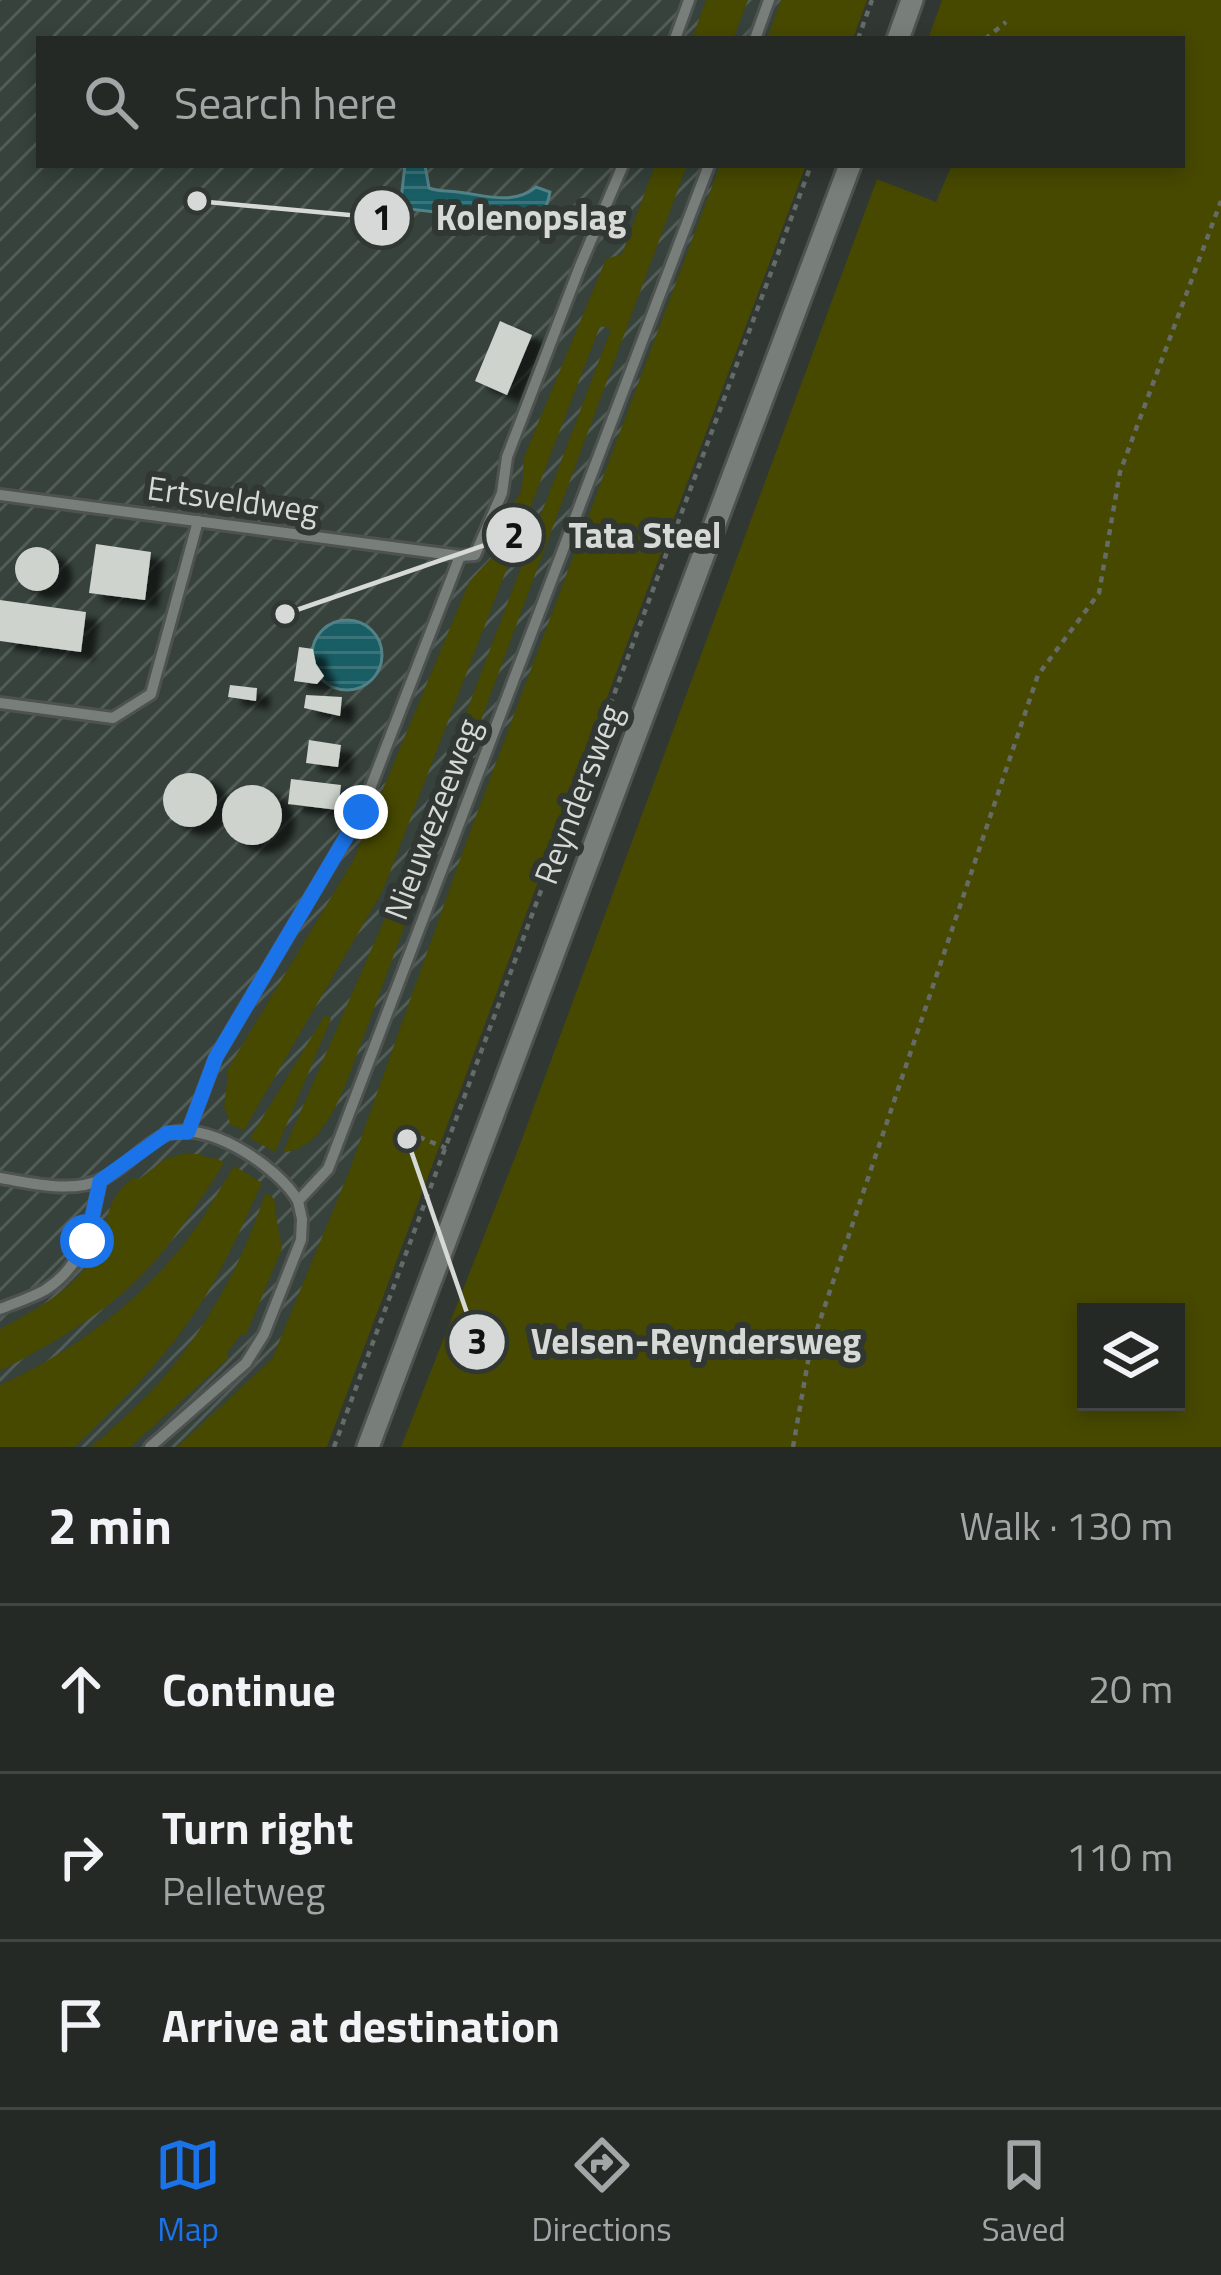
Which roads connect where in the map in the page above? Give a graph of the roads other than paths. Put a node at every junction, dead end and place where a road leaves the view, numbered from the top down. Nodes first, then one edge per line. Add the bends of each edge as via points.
1 (688, 0) edge
2 (769, 0) edge
3 (912, 0) edge
4 (675, 36) edge
5 (755, 36) edge
6 (899, 36) edge
7 (622, 168) edge
8 (708, 168) edge
9 (849, 168) edge
10 (0, 495) edge
11 (198, 521) junction
12 (460, 556) junction
13 (0, 703) edge
14 (188, 1132) junction
15 (0, 1178) edge
16 (100, 1181) junction
17 (298, 1201) junction
18 (0, 1310) edge
19 (150, 1447) edge
20 (368, 1447) edge

1 - 4 lane
2 - 5 lane
3 - 6 street
7 - 12 lane via 507,458 502,493 475,555
8 - 17 lane, Nieuwezeeweg via 328,1168
9 - 20 street, Reyndersweg
10 - 11 lane, Ertsveldweg
11 - 12 lane, Ertsveldweg
11 - 13 lane via 151,694 113,718
12 - 14 lane via 361,812 216,1057
14 - 16 lane via 167,1133
14 - 17 lane via 239,1150
15 - 16 lane
16 - 18 lane via 87,1241 70,1269
17 - 19 lane via 301,1240 264,1334 246,1363

